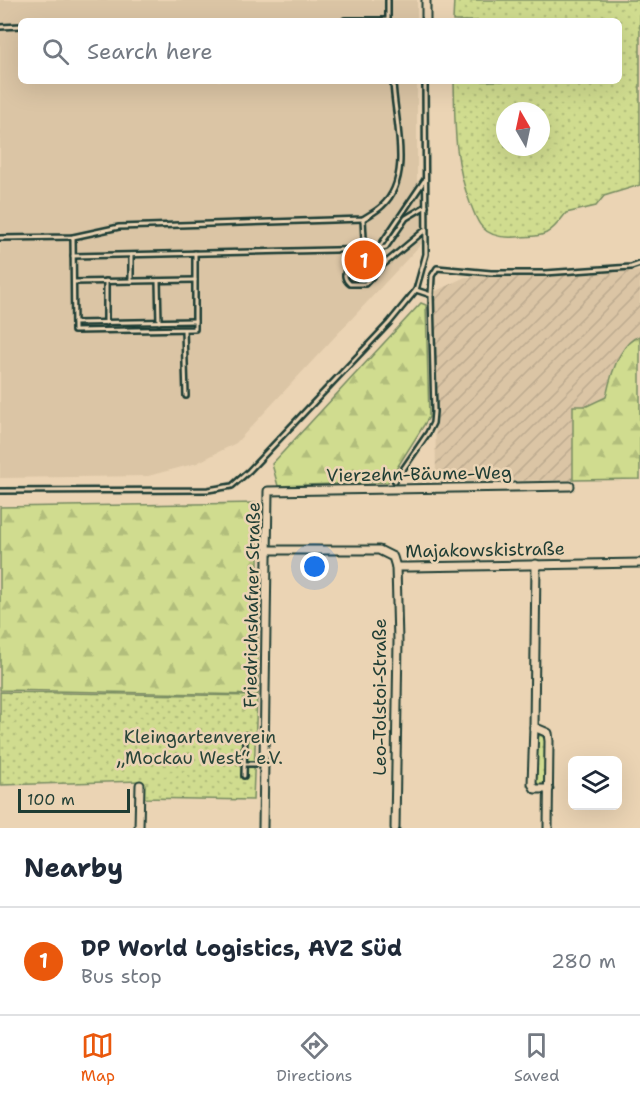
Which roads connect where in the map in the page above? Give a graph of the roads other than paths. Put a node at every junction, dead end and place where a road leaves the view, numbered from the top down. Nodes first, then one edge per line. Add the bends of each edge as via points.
1 (426, 0) edge
2 (388, 4) edge
3 (381, 7) dead end
4 (426, 18) edge
5 (18, 26) edge
6 (0, 27) edge
7 (393, 84) edge
8 (425, 84) edge
9 (425, 180) junction
10 (426, 206) junction
11 (363, 219) junction
12 (426, 229) junction
13 (73, 237) junction
14 (0, 238) edge
15 (378, 249) junction
16 (195, 253) junction
17 (131, 255) junction
18 (73, 256) junction
19 (640, 264) edge
20 (383, 265) junction
21 (195, 280) junction
22 (106, 281) junction
23 (131, 281) junction
24 (158, 281) junction
25 (74, 282) junction
26 (416, 290) junction
27 (430, 295) junction
28 (195, 321) junction
29 (159, 322) junction
30 (74, 323) junction
31 (106, 323) junction
32 (184, 330) junction
33 (186, 396) dead end
34 (395, 481) dead end
35 (570, 486) dead end
36 (0, 491) edge
37 (268, 491) joint
38 (268, 550) junction
39 (640, 563) edge
40 (536, 564) junction
41 (396, 567) junction
42 (534, 728) junction
43 (244, 735) dead end
44 (244, 764) junction
45 (264, 764) junction
46 (244, 776) dead end
47 (140, 785) dead end
48 (549, 789) junction
49 (139, 828) edge
50 (263, 828) edge
51 (395, 828) edge
52 (548, 828) edge

1 - 4 street
2 - 3 lane
5 - 6 lane
7 - 11 lane via 400,168 397,185 382,206
8 - 9 lane
9 - 10 lane
9 - 15 lane
10 - 12 lane
10 - 15 lane via 406,218 386,248
11 - 13 lane via 119,227
11 - 15 lane via 364,239
12 - 20 lane
12 - 26 lane via 426,254
13 - 14 lane
13 - 18 lane
15 - 16 lane
16 - 17 lane
16 - 21 lane
17 - 18 lane
17 - 23 lane
18 - 25 lane
19 - 27 lane via 545,273 437,268
20 - 20 lane via 349,267 345,278 354,285 365,284
21 - 24 lane
21 - 28 lane
22 - 23 lane
22 - 25 lane
22 - 31 lane
23 - 24 lane
24 - 29 lane
25 - 30 lane
26 - 27 lane
26 - 36 lane via 232,486 208,490
27 - 34 lane via 433,423
28 - 29 lane
28 - 32 lane via 195,329
29 - 31 lane
30 - 31 lane
30 - 32 lane via 74,331
32 - 33 lane
35 - 37 street, Vierzehn-Bäume-Weg
37 - 38 street, Friedrichshafner Straße
38 - 41 street, Majakowskistraße via 379,550 393,557
38 - 45 street, Friedrichshafner Straße
39 - 40 street, Majakowskistraße
40 - 41 street, Majakowskistraße
40 - 42 street
41 - 51 street, Leo-Tolstoi-Straße
42 - 48 street via 548,733
42 - 48 street via 532,784 535,789
43 - 44 lane
44 - 45 lane
44 - 46 lane
45 - 50 street, Friedrichshafner Straße
47 - 49 street
48 - 52 street

